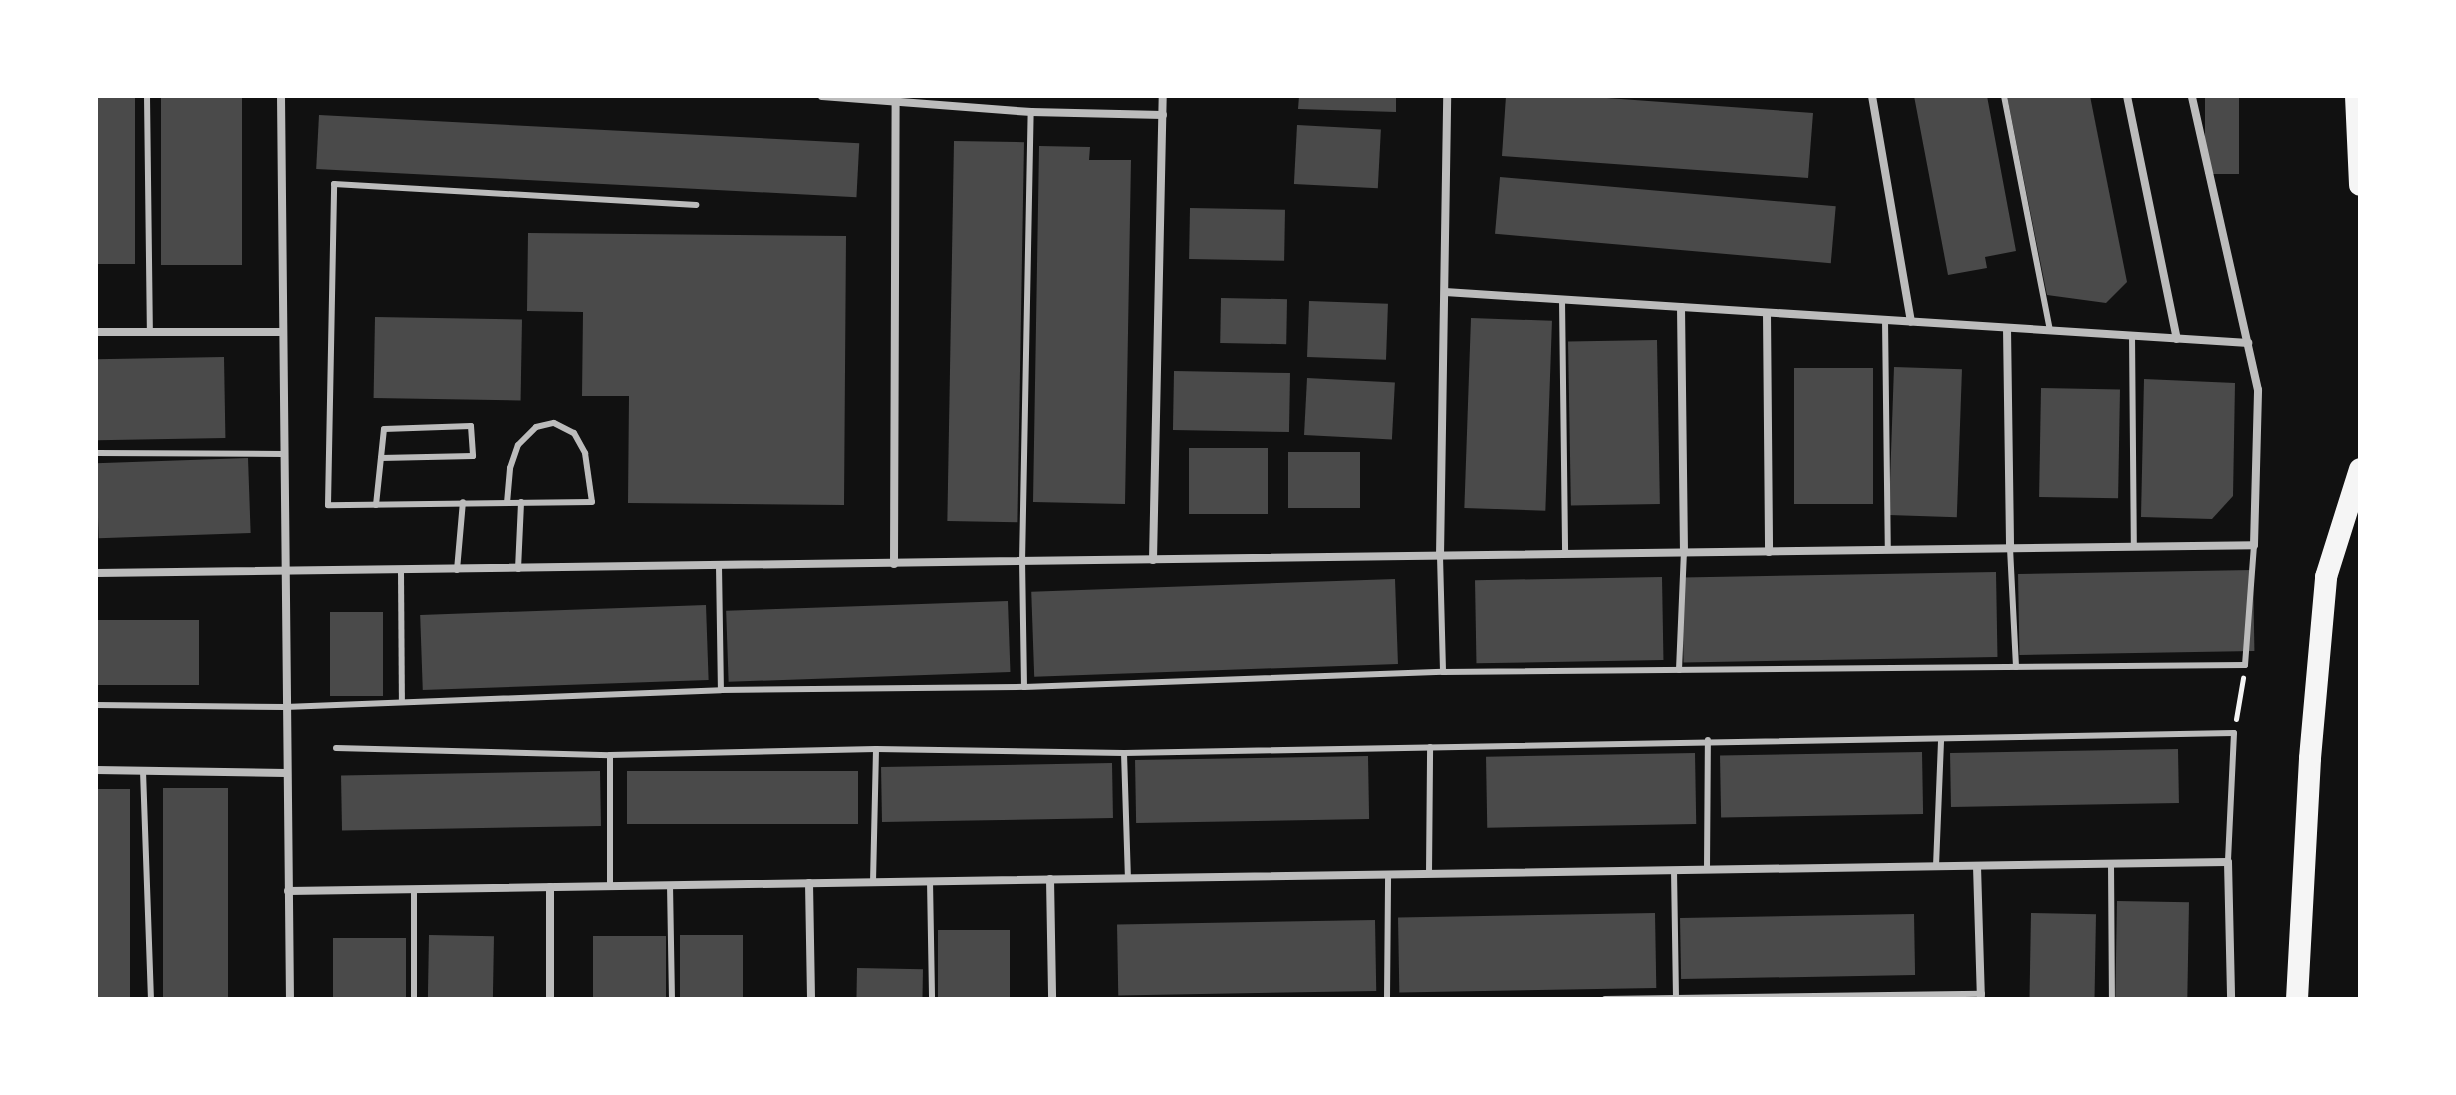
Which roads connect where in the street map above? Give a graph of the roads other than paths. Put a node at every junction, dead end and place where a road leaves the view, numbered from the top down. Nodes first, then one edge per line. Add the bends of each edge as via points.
1 (147, 96) edge
2 (281, 96) edge
3 (822, 96) edge
4 (1163, 96) edge
5 (1447, 96) edge
6 (1872, 96) edge
7 (2004, 96) edge
8 (2127, 96) edge
9 (2192, 96) edge
10 (2356, 96) edge
11 (846, 97) edge
12 (896, 102) junction
13 (1031, 112) junction
14 (1163, 115) junction
15 (2360, 185) edge
16 (696, 205) dead end
17 (1445, 292) junction
18 (1562, 300) junction
19 (1681, 307) junction
20 (1767, 313) junction
21 (1885, 320) junction
22 (1911, 322) junction
23 (2007, 328) junction
24 (2050, 331) junction
25 (96, 332) edge
26 (150, 332) junction
27 (282, 332) junction
28 (2132, 335) junction
29 (2177, 339) junction
30 (2248, 343) junction
31 (96, 453) edge
32 (283, 454) junction
33 (381, 458) junction
34 (2360, 469) edge
35 (463, 502) junction
36 (521, 502) junction
37 (507, 503) junction
38 (376, 505) junction
39 (2254, 545) junction
40 (2134, 547) junction
41 (2010, 548) junction
42 (1888, 550) junction
43 (1769, 552) junction
44 (1684, 553) junction
45 (1565, 554) junction
46 (1440, 556) junction
47 (1153, 560) junction
48 (1022, 562) junction
49 (894, 564) junction
50 (719, 566) junction
51 (518, 569) junction
52 (457, 570) junction
53 (401, 571) junction
54 (284, 572) junction
55 (96, 573) edge
56 (2016, 667) junction
57 (1679, 670) junction
58 (1443, 672) junction
59 (1024, 687) junction
60 (721, 690) junction
61 (402, 701) junction
62 (96, 705) edge
63 (285, 707) junction
64 (1708, 740) junction
65 (1941, 741) junction
66 (1430, 747) junction
67 (336, 748) dead end
68 (876, 749) junction
69 (1124, 753) junction
70 (610, 755) junction
71 (96, 770) edge
72 (143, 771) junction
73 (286, 773) junction
74 (2228, 862) junction
75 (2111, 864) junction
76 (1936, 866) junction
77 (1977, 866) junction
78 (1707, 869) junction
79 (1674, 870) junction
80 (1429, 874) junction
81 (1388, 875) junction
82 (1050, 879) junction
83 (1128, 879) junction
84 (930, 881) junction
85 (873, 882) junction
86 (809, 883) junction
87 (670, 885) junction
88 (610, 886) junction
89 (550, 887) junction
90 (414, 889) junction
91 (288, 891) junction
92 (1982, 996) edge
93 (1676, 998) edge
94 (151, 999) edge
95 (290, 999) edge
96 (414, 999) edge
97 (550, 999) edge
98 (672, 999) edge
99 (811, 999) edge
100 (932, 999) edge
101 (1052, 999) edge
102 (1387, 999) edge
103 (1605, 999) edge
104 (2112, 999) edge
105 (2231, 999) edge
106 (2297, 999) edge

1 - 26 lane
2 - 27 street
3 - 11 street
4 - 14 street
5 - 17 street
6 - 22 street
7 - 24 lane
8 - 29 street
9 - 30 street
10 - 15 highway
11 - 12 street
12 - 13 street
12 - 49 street
13 - 14 street
13 - 48 lane
14 - 47 street
16 - 38 lane via 334,184 328,505
17 - 18 street
17 - 46 street
18 - 19 street
18 - 45 lane
19 - 20 street
19 - 44 street
20 - 21 street
20 - 43 street
21 - 22 street
21 - 42 lane
22 - 23 street
23 - 24 street
23 - 41 street
24 - 28 street
25 - 26 street
26 - 27 street
27 - 32 street
28 - 29 street
28 - 40 lane
29 - 30 street
30 - 39 street via 2258,390
31 - 32 lane
32 - 54 street
33 - 33 lane via 384,429 471,426 473,456
33 - 38 lane
34 - 106 highway via 2326,577
35 - 37 lane
35 - 38 lane
35 - 52 lane
36 - 37 lane
36 - 37 lane via 592,502 585,453 574,433 554,423 536,427 518,445
36 - 51 lane
39 - 40 street
39 - 56 lane via 2245,665
40 - 41 street
41 - 42 street
41 - 56 lane
42 - 43 street
43 - 44 street
44 - 45 street
44 - 57 lane
45 - 46 street
46 - 47 street
46 - 58 lane
47 - 48 street
48 - 49 street
48 - 59 lane
49 - 50 street
50 - 51 street
50 - 60 lane
51 - 52 street
52 - 53 street
53 - 54 street
53 - 61 lane
54 - 55 street
54 - 63 street
56 - 57 lane
57 - 58 lane
58 - 59 lane
59 - 60 lane
60 - 61 lane
61 - 63 lane
62 - 63 lane
63 - 73 street
64 - 65 lane
64 - 66 lane
64 - 78 lane
65 - 74 lane via 2234,733
65 - 76 lane
66 - 69 lane
66 - 80 lane
67 - 70 lane
68 - 69 lane
68 - 70 lane
68 - 85 lane
69 - 83 lane
70 - 88 lane
71 - 72 street
72 - 73 street
72 - 94 lane
73 - 91 street
74 - 75 street
74 - 105 street
75 - 77 street
75 - 104 lane
76 - 77 street
76 - 78 street
77 - 92 street
78 - 79 street
79 - 80 street
79 - 93 lane
80 - 81 street
81 - 83 street
81 - 102 lane
82 - 83 street
82 - 84 street
82 - 101 street
84 - 85 street
84 - 100 lane
85 - 86 street
86 - 87 street
86 - 99 street
87 - 88 street
87 - 98 lane
88 - 89 street
89 - 90 street
89 - 97 street
90 - 91 street
90 - 96 lane
91 - 95 street
92 - 93 lane
93 - 103 lane

